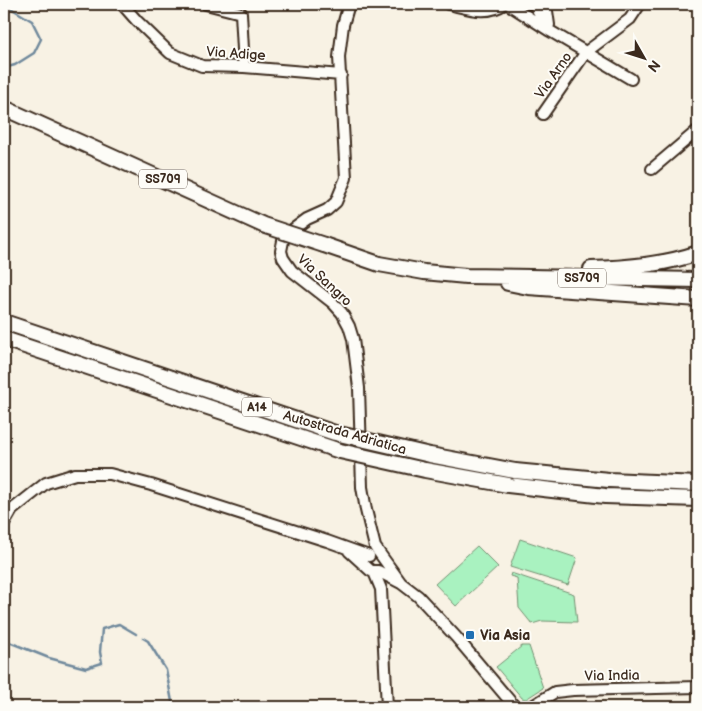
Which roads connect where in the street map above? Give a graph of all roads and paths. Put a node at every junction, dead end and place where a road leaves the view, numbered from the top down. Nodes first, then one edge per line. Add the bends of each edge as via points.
1 (122, 4) edge
2 (206, 4) edge
3 (348, 4) edge
4 (448, 4) edge
5 (506, 4) edge
6 (534, 4) edge
7 (546, 4) edge
8 (640, 4) edge
9 (550, 31) junction
10 (586, 52) junction
11 (244, 67) junction
12 (340, 75) junction
13 (631, 79) dead end
14 (4, 108) edge
15 (544, 114) dead end
16 (698, 130) edge
17 (652, 169) dead end
18 (698, 253) edge
19 (466, 276) junction
20 (698, 280) edge
21 (698, 299) edge
22 (4, 322) edge
23 (4, 340) edge
24 (698, 484) edge
25 (698, 499) edge
26 (4, 524) edge
27 (346, 549) junction
28 (376, 555) junction
29 (373, 571) junction
30 (389, 577) junction
31 (401, 583) junction
32 (381, 589) junction
33 (698, 687) edge
34 (387, 707) edge
35 (515, 707) edge
36 (532, 707) edge

1 - 11 street, Via Adige via 170,53 202,66
2 - 11 street via 241,12
3 - 12 street, Via Sangro via 339,56
4 - 5 street, Via Arno via 496,10
5 - 9 street, Via Arno
6 - 9 street, Via Arno
7 - 9 street
8 - 10 street, Via Arno via 630,19
9 - 10 street, Via Arno
10 - 13 street, Via Arno
10 - 15 street, Via Arno
11 - 12 street, Via Adige
12 - 28 street, Via Sangro via 346,178 336,202 284,236 281,250 292,271 342,313 353,339 359,388 362,487
14 - 19 highway, SS709, bridge via 263,225 378,264
16 - 17 street
18 - 19 highway via 677,260 612,269 480,271
19 - 20 highway, SS709
19 - 21 highway via 528,287
22 - 24 highway, Autostrada Adriatica / A14, bridge via 335,433 515,471
23 - 25 highway, Autostrada Adriatica / A14, bridge via 340,451 508,485 605,496
26 - 27 street via 12,510 46,483 75,474 110,474
27 - 28 street
27 - 29 street
28 - 29 street via 366,562
28 - 29 street via 383,567
28 - 31 street
29 - 30 street
29 - 32 street
30 - 31 street
30 - 32 street
31 - 35 street via 418,596 456,637
32 - 34 street
33 - 36 street, Via India via 555,692

